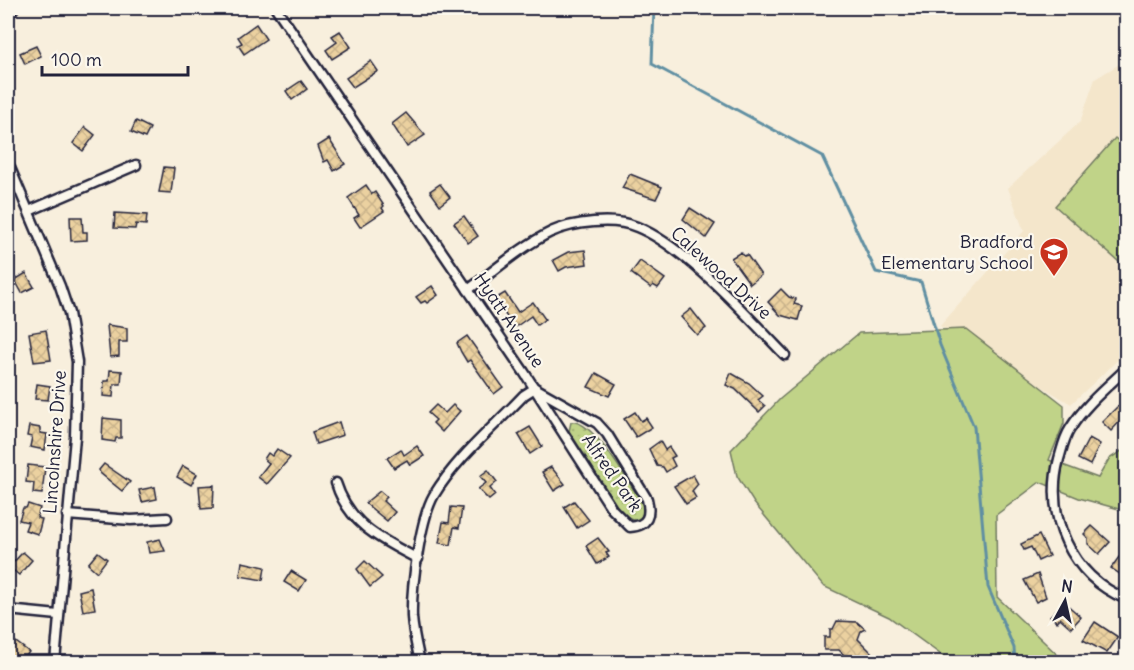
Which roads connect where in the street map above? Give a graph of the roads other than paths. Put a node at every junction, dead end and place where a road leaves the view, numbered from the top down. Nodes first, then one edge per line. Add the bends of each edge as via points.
1 (14, 8) edge
2 (276, 8) edge
3 (8, 14) edge
4 (8, 164) edge
5 (136, 165) dead end
6 (29, 211) junction
7 (468, 290) junction
8 (785, 355) dead end
9 (1126, 369) edge
10 (535, 388) junction
11 (336, 483) dead end
12 (68, 515) junction
13 (167, 518) dead end
14 (418, 559) junction
15 (1126, 599) edge
16 (8, 610) edge
17 (58, 615) junction
18 (55, 663) edge
19 (420, 663) edge

1 - 3 street
2 - 7 street, Hyatt Avenue
4 - 6 street, Lincolnshire Drive
5 - 6 street
6 - 12 street, Lincolnshire Drive via 69,313 77,362
7 - 8 street, Calewood Drive via 552,232 585,224 635,226 683,256
7 - 10 street, Hyatt Avenue
9 - 15 street via 1070,429 1054,484 1058,520 1076,560 1091,577
10 - 10 street, Alfred Park via 597,423 607,434 647,499 647,521 630,527 621,521
10 - 14 street, Hyatt Avenue via 459,462 433,496
11 - 14 street via 351,516 368,532
12 - 13 street via 130,520
12 - 17 street, Lincolnshire Drive
14 - 19 street, Hyatt Avenue via 412,620
16 - 17 street
17 - 18 street, Lincolnshire Drive

